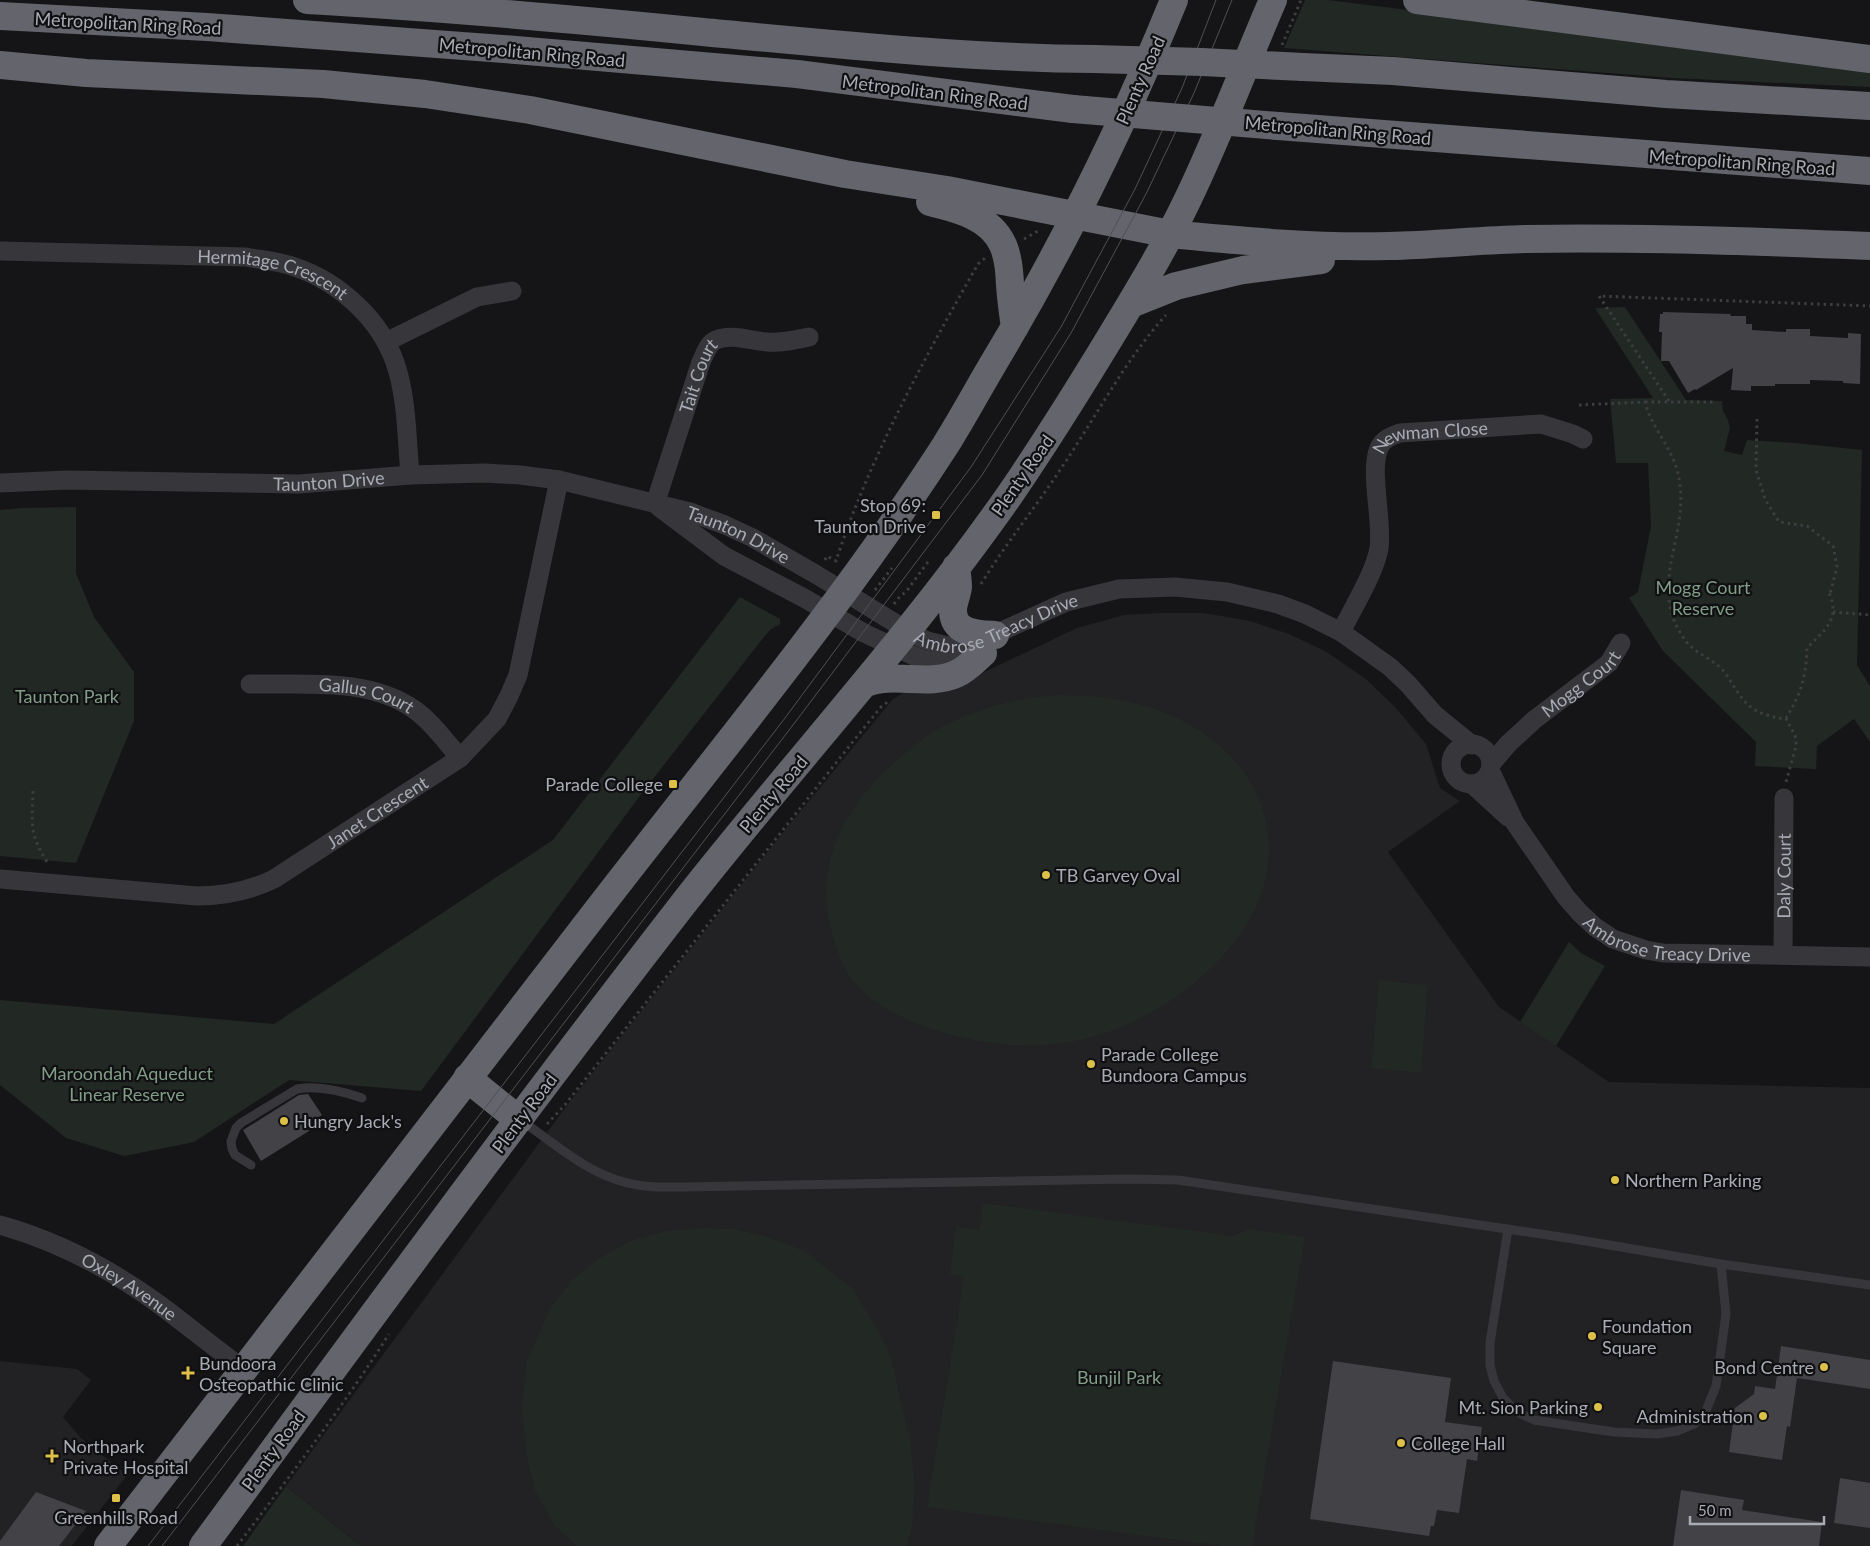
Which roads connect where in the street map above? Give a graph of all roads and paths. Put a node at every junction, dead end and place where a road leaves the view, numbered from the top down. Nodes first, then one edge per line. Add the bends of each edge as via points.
1 (307, 0) edge
2 (1174, 0) edge
3 (1273, 0) edge
4 (1417, 0) edge
5 (0, 16) edge
6 (1870, 58) edge
7 (0, 65) edge
8 (1870, 106) edge
9 (1870, 171) edge
10 (845, 174) junction
11 (1065, 213) junction
12 (1170, 234) junction
13 (1524, 240) junction
14 (1870, 246) edge
15 (1005, 247) junction
16 (0, 251) edge
17 (512, 291) dead end
18 (1131, 304) junction
19 (1870, 306) edge
20 (1015, 327) junction
21 (809, 337) dead end
22 (386, 342) junction
23 (1669, 401) junction
24 (1644, 402) junction
25 (1715, 402) dead end
26 (1579, 405) dead end
27 (1757, 419) dead end
28 (1584, 439) dead end
29 (410, 475) junction
30 (559, 480) junction
31 (0, 483) edge
32 (655, 504) junction
33 (930, 560) dead end
34 (892, 568) dead end
35 (956, 568) junction
36 (817, 576) junction
37 (875, 590) dead end
38 (835, 602) junction
39 (894, 605) dead end
40 (1833, 612) junction
41 (1870, 616) edge
42 (1340, 632) junction
43 (901, 639) junction
44 (1621, 643) dead end
45 (989, 644) junction
46 (903, 679) junction
47 (250, 684) dead end
48 (864, 684) junction
49 (1435, 715) junction
50 (1786, 718) junction
51 (1534, 720) junction
52 (1475, 745) junction
53 (460, 758) junction
54 (1452, 759) junction
55 (1491, 767) junction
56 (1472, 784) junction
57 (33, 791) dead end
58 (1784, 798) joint
59 (1515, 823) junction
60 (47, 862) dead end
61 (0, 879) edge
62 (1783, 955) junction
63 (1870, 957) edge
64 (467, 1078) junction
65 (362, 1098) dead end
66 (529, 1126) junction
67 (251, 1165) dead end
68 (0, 1225) edge
69 (1508, 1229) junction
70 (1721, 1264) junction
71 (1870, 1285) edge
72 (393, 1327) dead end
73 (245, 1370) junction
74 (108, 1546) edge
75 (203, 1546) edge
76 (237, 1546) edge

1 - 8 highway, Metropolitan Ring Road, bridge via 513,13 1024,59 1303,67
2 - 11 highway, Plenty Road via 1138,87
3 - 12 highway, Plenty Road via 1231,103
4 - 6 highway
5 - 9 highway, Metropolitan Ring Road, bridge via 227,28 777,73 1073,109
7 - 10 highway via 86,73 323,84 425,94 530,110
10 - 11 highway
10 - 15 highway via 886,191 974,216 992,228
11 - 12 highway
11 - 15 path via 1030,237
11 - 20 highway, Plenty Road
12 - 13 highway via 1286,244 1388,246
12 - 18 highway, Plenty Road
13 - 14 highway via 1704,239
13 - 18 highway via 1243,270 1176,286
15 - 20 highway
15 - 36 path via 978,264 887,436 844,534 836,561 827,556
16 - 22 street, Hermitage Crescent via 246,257 277,262 337,288 357,304
17 - 22 street via 477,297
18 - 35 highway, Plenty Road via 1010,495
19 - 23 path via 1599,296
20 - 38 highway, Plenty Road via 946,444
21 - 32 street, Tait Court via 781,342 723,338 710,345 701,362
22 - 29 street, Hermitage Crescent via 398,370 403,394
23 - 24 path
23 - 25 path
24 - 26 path
24 - 50 path via 1650,420 1674,460 1680,486 1680,524 1667,596 1676,623 1686,641 1722,669 1748,706 1759,713
27 - 40 path via 1756,470 1765,500 1779,522 1807,526 1832,546 1837,567 1829,594
28 - 42 street, Newman Close via 1542,424 1400,433 1384,440 1376,463 1379,548 1369,576
29 - 30 street, Taunton Drive via 484,473
29 - 31 street, Taunton Drive via 299,484 66,480
30 - 32 street, Taunton Drive
30 - 53 street, Janet Crescent via 518,675 497,718
32 - 36 street, Taunton Drive via 725,525
32 - 38 street, Taunton Drive via 724,556 804,598
33 - 39 path
34 - 37 path
35 - 43 highway, Plenty Road
35 - 45 highway via 958,586 953,610 957,625
36 - 38 street, Taunton Drive
38 - 43 street, Ambrose Treacy Drive
38 - 43 street, Ambrose Treacy Drive via 864,633
38 - 64 highway, Plenty Road
40 - 41 path
40 - 50 path via 1830,624 1807,648 1804,682
42 - 45 street, Ambrose Treacy Drive via 1278,604 1227,592 1119,588 1066,602
42 - 49 street, Ambrose Treacy Drive via 1390,667
43 - 45 street, Ambrose Treacy Drive via 948,646
43 - 48 highway, Plenty Road
44 - 51 street, Mogg Court via 1609,663
45 - 46 highway via 954,675 932,680
46 - 48 highway via 876,678
46 - 66 path via 899,693 882,707 855,739 564,1106
47 - 53 street, Gallus Court via 339,686 379,692 415,710
48 - 66 highway, Plenty Road via 700,882
49 - 52 street, Ambrose Treacy Drive
49 - 54 street, Ambrose Treacy Drive
50 - 58 path via 1796,738 1796,746
51 - 52 street, Mogg Court
51 - 55 street, Mogg Court via 1508,744
52 - 54 street via 1459,748
52 - 55 street via 1488,753
53 - 61 street, Janet Crescent via 256,888 219,896 197,896
54 - 56 street via 1456,776
55 - 56 street via 1483,780
55 - 59 street, Ambrose Treacy Drive
56 - 59 street, Ambrose Treacy Drive
57 - 60 path via 32,832
58 - 62 street, Daly Court
59 - 62 street, Ambrose Treacy Drive via 1566,897 1595,927 1613,938 1663,953
62 - 63 street, Ambrose Treacy Drive
64 - 66 highway
64 - 73 highway, Plenty Road
65 - 67 lane via 349,1093 298,1089 257,1113 236,1128 231,1141 235,1155
66 - 69 lane via 587,1166 629,1184 686,1187 1154,1178
66 - 75 highway, Plenty Road
68 - 73 street, Oxley Avenue via 49,1242 116,1276 159,1304
69 - 70 lane
69 - 70 lane via 1490,1343 1490,1365 1503,1398 1517,1412 1534,1420 1614,1432 1657,1434 1694,1424 1705,1413 1716,1386 1726,1314
70 - 71 lane
72 - 76 path via 305,1456
73 - 74 highway, Plenty Road

